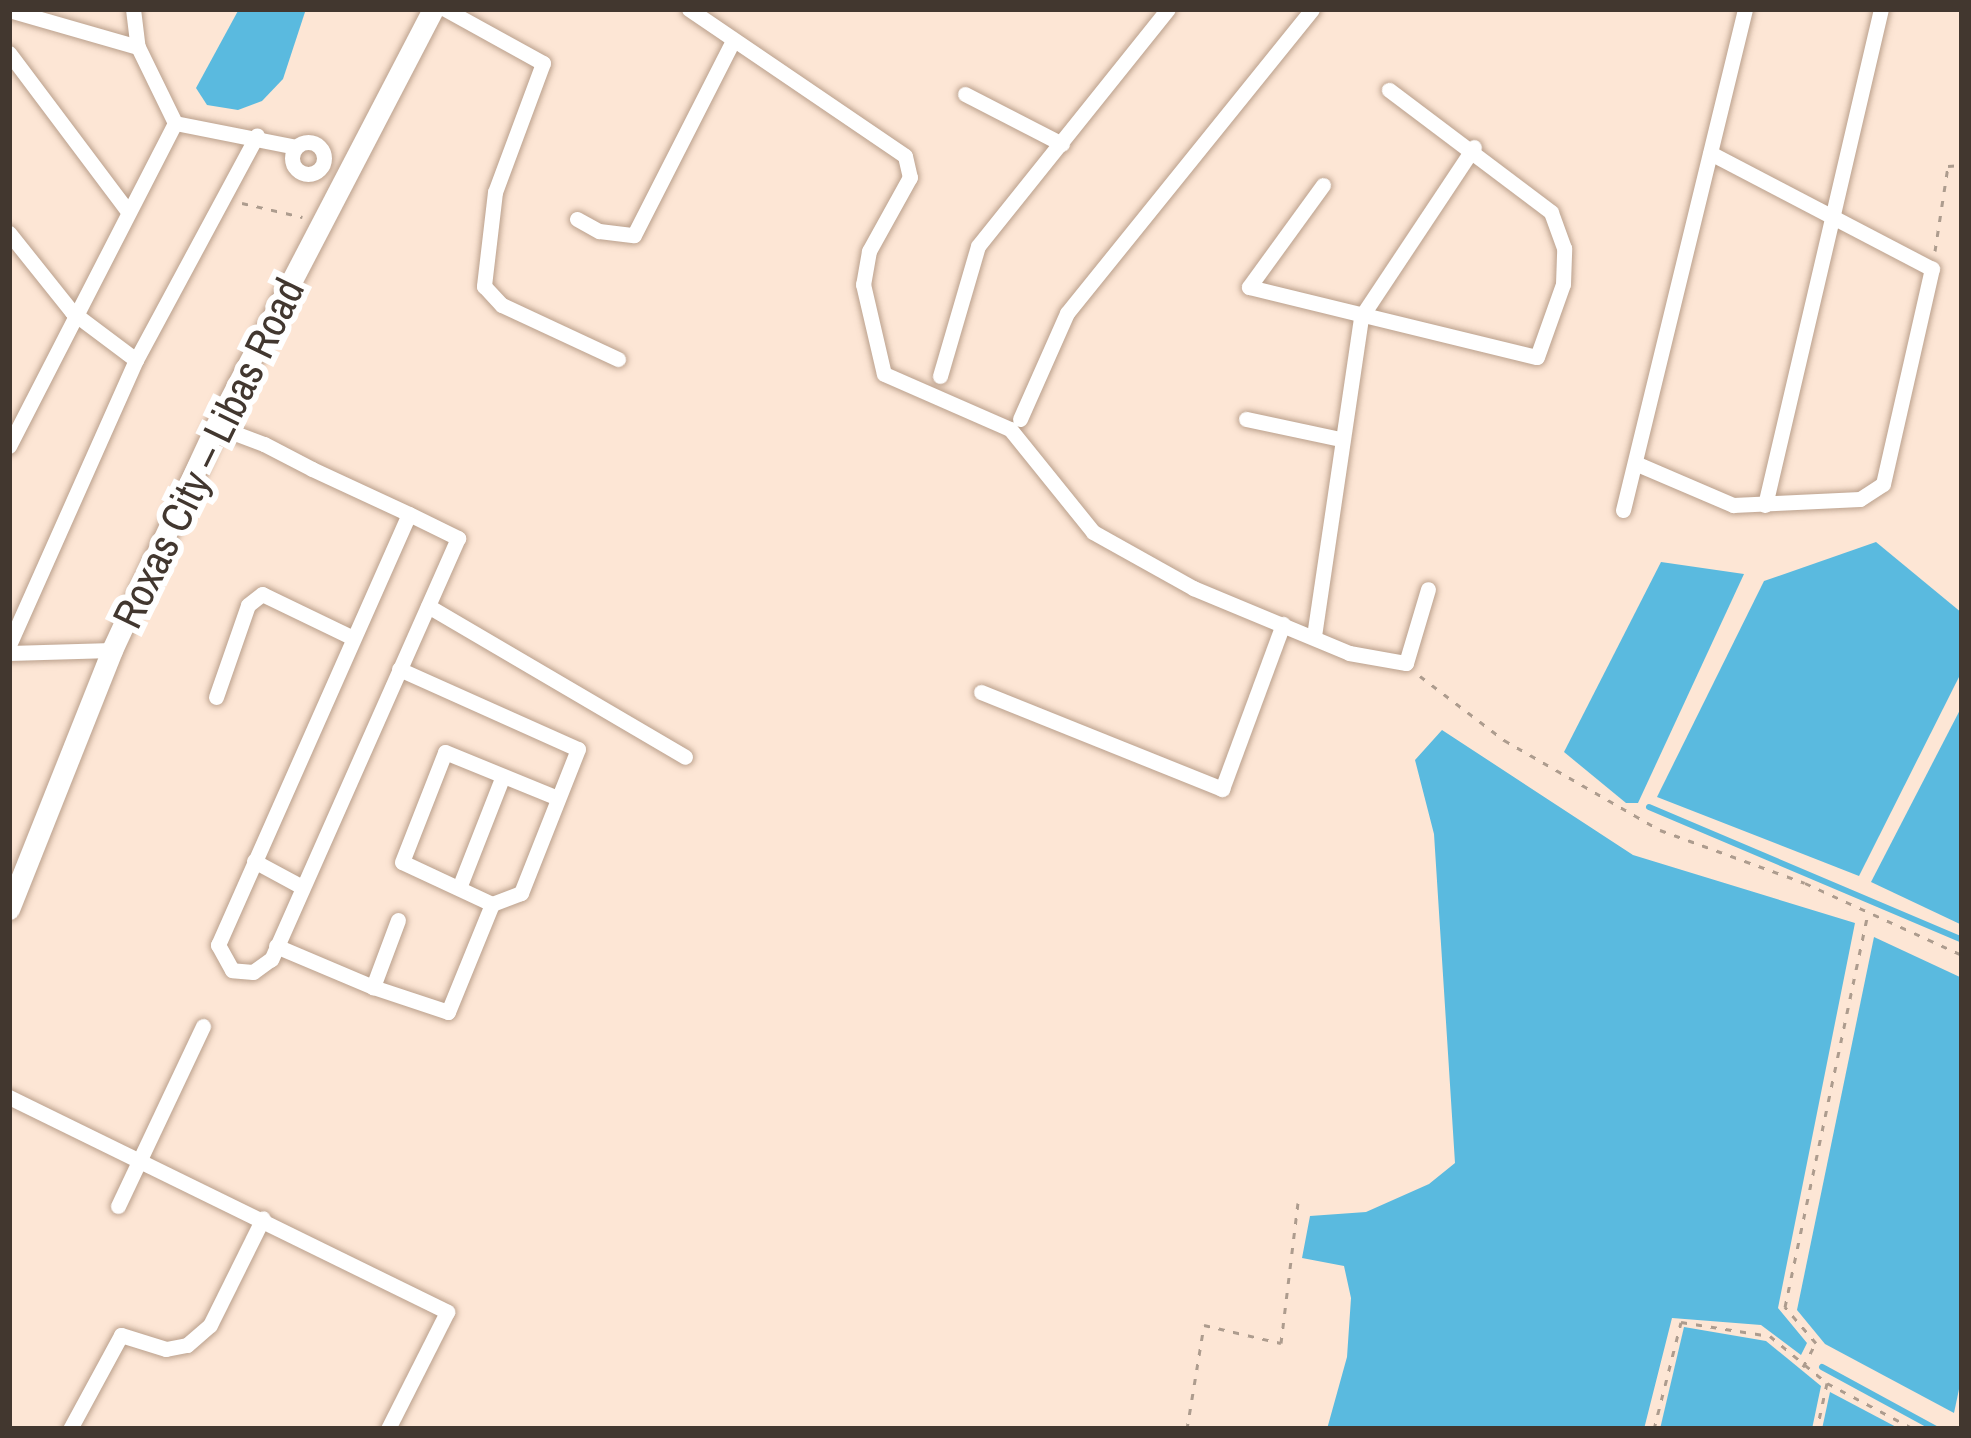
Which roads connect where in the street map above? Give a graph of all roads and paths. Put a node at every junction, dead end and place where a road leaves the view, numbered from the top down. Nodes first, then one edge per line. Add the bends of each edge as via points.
1 (134, 9) edge
2 (434, 9) edge
3 (445, 9) edge
4 (689, 9) edge
5 (1168, 9) edge
6 (1312, 9) edge
7 (1745, 9) edge
8 (1881, 9) edge
9 (11, 17) edge
10 (733, 41) junction
11 (138, 47) junction
12 (9, 53) edge
13 (1389, 89) dead end
14 (965, 94) dead end
15 (176, 123) junction
16 (257, 135) junction
17 (1062, 144) junction
18 (296, 146) junction
19 (1474, 147) junction
20 (1710, 153) junction
21 (1962, 165) edge
22 (322, 167) junction
23 (344, 182) junction
24 (1323, 185) dead end
25 (225, 199) junction
26 (127, 210) junction
27 (577, 219) dead end
28 (1832, 221) junction
29 (322, 222) junction
30 (9, 233) edge
31 (1932, 269) junction
32 (72, 312) junction
33 (1361, 317) junction
34 (618, 359) dead end
35 (136, 360) junction
36 (940, 376) dead end
37 (1020, 419) dead end
38 (1246, 419) dead end
39 (216, 426) junction
40 (1340, 439) junction
41 (9, 446) edge
42 (1634, 463) junction
43 (1765, 505) junction
44 (1623, 510) dead end
45 (409, 514) junction
46 (1428, 590) dead end
47 (428, 606) junction
48 (1283, 624) junction
49 (1314, 636) junction
50 (352, 638) junction
51 (9, 649) edge
52 (112, 650) junction
53 (1406, 663) junction
54 (399, 670) junction
55 (981, 692) dead end
56 (216, 697) dead end
57 (685, 757) dead end
58 (503, 776) junction
59 (559, 798) junction
60 (254, 861) junction
61 (302, 887) junction
62 (459, 888) junction
63 (492, 904) junction
64 (9, 910) edge
65 (1868, 910) junction
66 (398, 920) dead end
67 (276, 946) junction
68 (1962, 955) edge
69 (373, 987) junction
70 (203, 1026) dead end
71 (9, 1097) edge
72 (136, 1164) junction
73 (1298, 1203) dead end
74 (118, 1206) dead end
75 (263, 1218) junction
76 (1803, 1367) junction
77 (1826, 1383) junction
78 (70, 1429) edge
79 (388, 1429) edge
80 (1187, 1429) edge
81 (1654, 1429) edge
82 (1817, 1429) edge
83 (1914, 1429) edge

1 - 11 street
2 - 23 main road, Roxas City – Libas Road
3 - 34 street via 543,63 495,192 484,286 502,305
4 - 10 street
5 - 17 street
6 - 37 street via 1067,314
7 - 20 street
8 - 28 street
9 - 11 street
10 - 27 street via 634,235
10 - 48 street via 905,156 910,177 869,251 863,284 884,374 1010,429 1093,532 1192,588
11 - 15 street via 157,99
12 - 26 street
13 - 19 street
14 - 17 street
15 - 16 street
15 - 26 street
16 - 18 street
16 - 25 street
17 - 36 street via 977,246
18 - 22 street via 321,147
18 - 22 street via 298,171
19 - 33 street
19 - 33 street via 1552,212 1564,248 1562,284 1537,357
20 - 28 street
20 - 42 street
21 - 31 path via 1948,166
22 - 23 street
23 - 29 main road, Roxas City – Libas Road
24 - 33 street via 1249,287
25 - 29 path
25 - 35 street
26 - 32 street
28 - 31 street
28 - 43 street
29 - 39 main road, Roxas City – Libas Road
30 - 32 street
31 - 43 street via 1882,484 1860,499
32 - 35 street
32 - 41 street
33 - 40 street
35 - 51 street
38 - 40 street
39 - 45 street
39 - 52 main road, Roxas City – Libas Road
40 - 49 street
42 - 43 street via 1733,505
42 - 44 street
45 - 47 street via 458,538
45 - 50 street
46 - 53 street
47 - 54 street
47 - 57 street
48 - 49 street
48 - 55 street via 1222,789
49 - 53 street via 1349,653
50 - 56 street via 262,594 248,605
50 - 60 street
51 - 52 street
52 - 64 main road, Roxas City – Libas Road
53 - 65 path via 1504,740 1615,806
54 - 59 street via 578,749
54 - 61 street
58 - 59 street
58 - 62 street
58 - 62 street via 445,752 410,840 402,862
59 - 63 street via 520,893
60 - 61 street
60 - 67 street via 220,957 232,970 254,972
61 - 67 street
62 - 63 street
63 - 69 street via 448,1012
65 - 68 path
65 - 76 path via 1785,1307 1816,1343
66 - 69 street
67 - 69 street
70 - 72 street
71 - 72 street
72 - 74 street
72 - 75 street
73 - 80 path via 1281,1343 1204,1325
75 - 78 street via 210,1325 188,1345 166,1349 121,1335
75 - 79 street via 447,1312
76 - 77 path
76 - 81 path via 1770,1336 1681,1322
77 - 82 path
77 - 83 path

